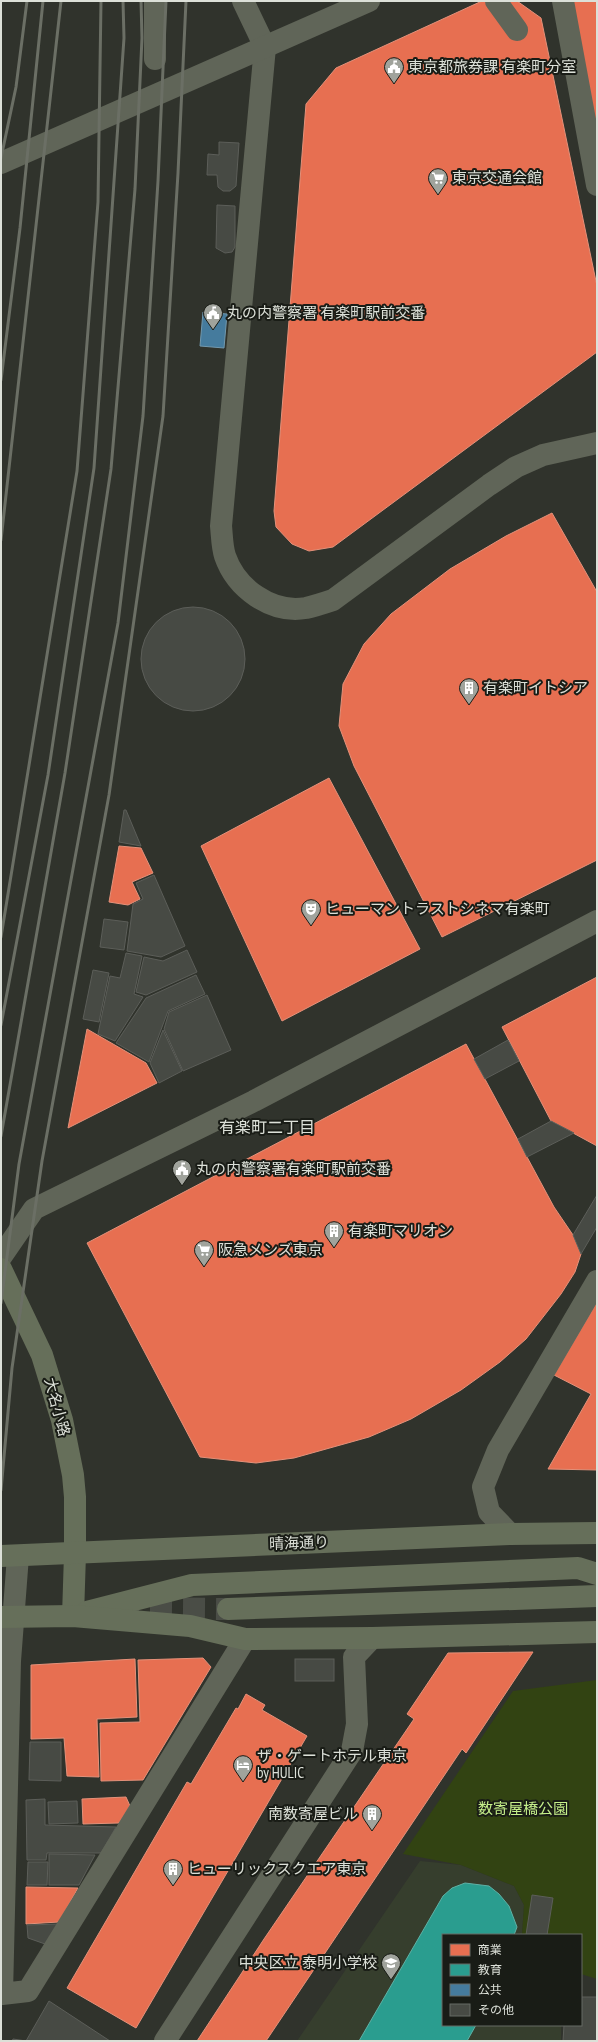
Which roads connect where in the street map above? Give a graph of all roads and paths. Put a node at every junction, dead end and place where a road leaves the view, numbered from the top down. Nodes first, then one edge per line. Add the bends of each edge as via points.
1 (155, 1) edge
2 (243, 1) edge
3 (369, 1) edge
4 (496, 1) edge
5 (516, 1) edge
6 (563, 1) edge
7 (265, 47) junction
8 (155, 59) dead end
9 (1, 162) edge
10 (597, 185) edge
11 (597, 443) edge
12 (597, 921) edge
13 (1, 1257) edge
14 (1, 1270) edge
15 (597, 1281) edge
16 (597, 1533) edge
17 (510, 1534) junction
18 (75, 1554) junction
19 (9, 1556) edge
20 (597, 1574) edge
21 (597, 1596) edge
22 (228, 1609) tunnel mouth
23 (73, 1616) junction
24 (7, 1617) edge
25 (597, 1632) edge
26 (372, 1638) junction
27 (245, 1640) junction
28 (5, 1994) edge
29 (165, 2041) edge

1 - 8 street
2 - 7 street
3 - 7 street
4 - 5 street via 517,30
6 - 10 street
7 - 9 street
7 - 11 street via 221,526 224,555 240,583 257,598 281,607 305,608 333,600 516,467 542,456
12 - 13 street via 290,1083 34,1209
14 - 18 main road, 大名小路 via 42,1355 62,1420 73,1475
15 - 17 street via 498,1450 483,1487 489,1512
16 - 17 main road, 晴海通り
17 - 18 main road, 晴海通り
18 - 19 main road, 晴海通り
18 - 23 main road, 大名小路
19 - 24 street
20 - 23 main road via 578,1568 192,1585
21 - 22 main road
23 - 24 main road
23 - 27 main road via 190,1626
24 - 28 street
25 - 26 main road
26 - 27 main road
26 - 29 street via 354,1657 357,1724 352,1751
27 - 28 street via 28,1991

